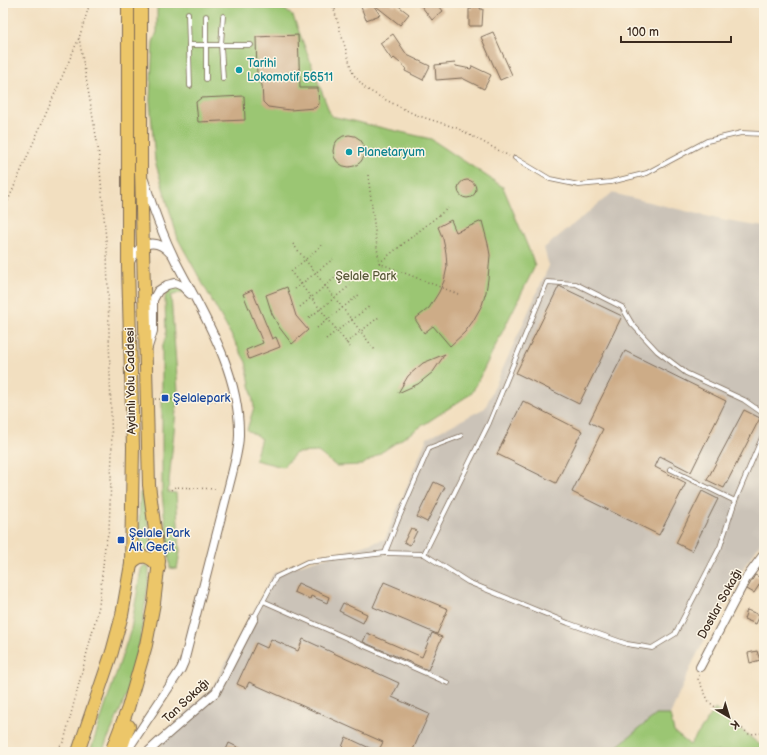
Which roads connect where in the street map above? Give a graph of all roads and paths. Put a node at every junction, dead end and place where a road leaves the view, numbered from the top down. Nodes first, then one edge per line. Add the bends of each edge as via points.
1 (90, 3) edge
2 (128, 3) edge
3 (141, 3) edge
4 (332, 3) edge
5 (339, 3) edge
6 (334, 11) junction
7 (188, 13) dead end
8 (206, 16) dead end
9 (223, 16) dead end
10 (79, 38) junction
11 (189, 45) junction
12 (221, 45) junction
13 (251, 45) dead end
14 (206, 46) junction
15 (206, 79) dead end
16 (223, 79) dead end
17 (190, 86) dead end
18 (764, 134) edge
19 (515, 158) joint
20 (141, 170) junction
21 (368, 175) dead end
22 (448, 208) dead end
23 (3, 212) edge
24 (293, 244) dead end
25 (144, 246) junction
26 (322, 246) dead end
27 (333, 259) dead end
28 (305, 260) junction
29 (176, 262) junction
30 (379, 263) junction
31 (128, 266) junction
32 (343, 272) dead end
33 (315, 273) junction
34 (301, 284) junction
35 (352, 284) dead end
36 (325, 286) junction
37 (295, 289) dead end
38 (360, 294) dead end
39 (458, 294) dead end
40 (311, 298) junction
41 (334, 298) junction
42 (198, 303) junction
43 (370, 306) dead end
44 (300, 307) dead end
45 (342, 308) junction
46 (320, 309) junction
47 (379, 317) dead end
48 (309, 318) dead end
49 (328, 319) junction
50 (351, 320) junction
51 (316, 328) dead end
52 (337, 330) junction
53 (360, 331) junction
54 (326, 339) dead end
55 (346, 343) junction
56 (350, 347) dead end
57 (375, 350) dead end
58 (146, 352) junction
59 (162, 398) dead end
60 (235, 401) junction
61 (764, 414) edge
62 (764, 433) edge
63 (461, 436) dead end
64 (670, 469) dead end
65 (215, 489) dead end
66 (171, 490) dead end
67 (735, 501) junction
68 (385, 553) junction
69 (424, 554) junction
70 (764, 554) edge
71 (130, 564) junction
72 (159, 568) junction
73 (263, 601) junction
74 (254, 618) joint
75 (151, 622) junction
76 (700, 667) joint
77 (448, 684) dead end
78 (764, 733) edge
79 (80, 748) edge
80 (55, 752) edge
81 (110, 752) edge
82 (120, 752) edge
83 (126, 752) edge
84 (148, 752) edge

1 - 10 path
2 - 31 main road, Aydınlı Yolu Caddesi
3 - 20 main road, Aydınlı Yolu Caddesi
4 - 6 path
5 - 6 path
6 - 19 path via 353,74 366,88 416,115 457,128
7 - 11 lane
8 - 14 lane
9 - 12 lane
10 - 23 path
10 - 80 path via 98,147 107,251 111,470 109,530 99,606 64,741
11 - 14 lane
11 - 17 lane
12 - 13 lane
12 - 14 lane
12 - 16 lane
14 - 15 lane
18 - 19 lane via 741,133 707,141 647,173 611,182 580,185 550,179
20 - 25 main road, Aydınlı Yolu Caddesi
20 - 29 street, Aydınlı Yolu Caddesi via 159,224
21 - 30 path
22 - 30 path
24 - 28 path
25 - 29 street, Aydınlı Yolu Caddesi via 160,244
25 - 31 street
25 - 58 main road, Aydınlı Yolu Caddesi
26 - 28 path
27 - 33 path
28 - 33 path
28 - 34 path via 291,272
29 - 42 street, Aydınlı Yolu Caddesi
30 - 39 path
31 - 71 main road, Aydınlı Yolu Caddesi via 133,447
32 - 36 path
33 - 34 path
33 - 36 path
34 - 37 path
34 - 40 path
35 - 41 path
36 - 40 path
36 - 41 path
38 - 45 path
40 - 44 path
40 - 46 path
41 - 45 path
41 - 46 path
42 - 58 street, Aydınlı Yolu Caddesi via 175,283 167,284 158,291 153,300 153,331
42 - 60 street, Aydınlı Yolu Caddesi via 228,369
43 - 50 path
45 - 49 path
45 - 50 path
46 - 48 path
46 - 49 path
47 - 53 path
49 - 51 path
49 - 52 path
50 - 52 path
50 - 53 path
52 - 54 path
52 - 55 path
53 - 55 path
53 - 57 path
55 - 56 path
58 - 72 main road, Aydınlı Yolu Caddesi via 149,485
59 - 60 path
60 - 83 street, Aydınlı Yolu Caddesi via 238,446 187,654 181,669
61 - 69 lane via 744,400 686,373 657,351 632,324 622,307 576,284 547,282 489,423
62 - 67 lane
63 - 68 lane via 429,448
64 - 67 lane
65 - 66 path via 175,486
67 - 69 lane via 720,547 675,634 652,648 612,639 468,582
68 - 69 lane
68 - 73 lane via 307,562 276,578
70 - 76 street, Dostlar Sokağı via 747,577
71 - 72 main road via 135,559 143,557 152,559
71 - 79 main road, Aydınlı Yolu Caddesi via 122,615
72 - 75 main road, Aydınlı Yolu Caddesi
73 - 74 lane
73 - 77 lane
74 - 84 street, Tan Sokağı via 216,692
75 - 81 main road, Aydınlı Yolu Caddesi via 135,687
75 - 82 main road via 146,672
76 - 78 path via 698,679 709,702 749,734

